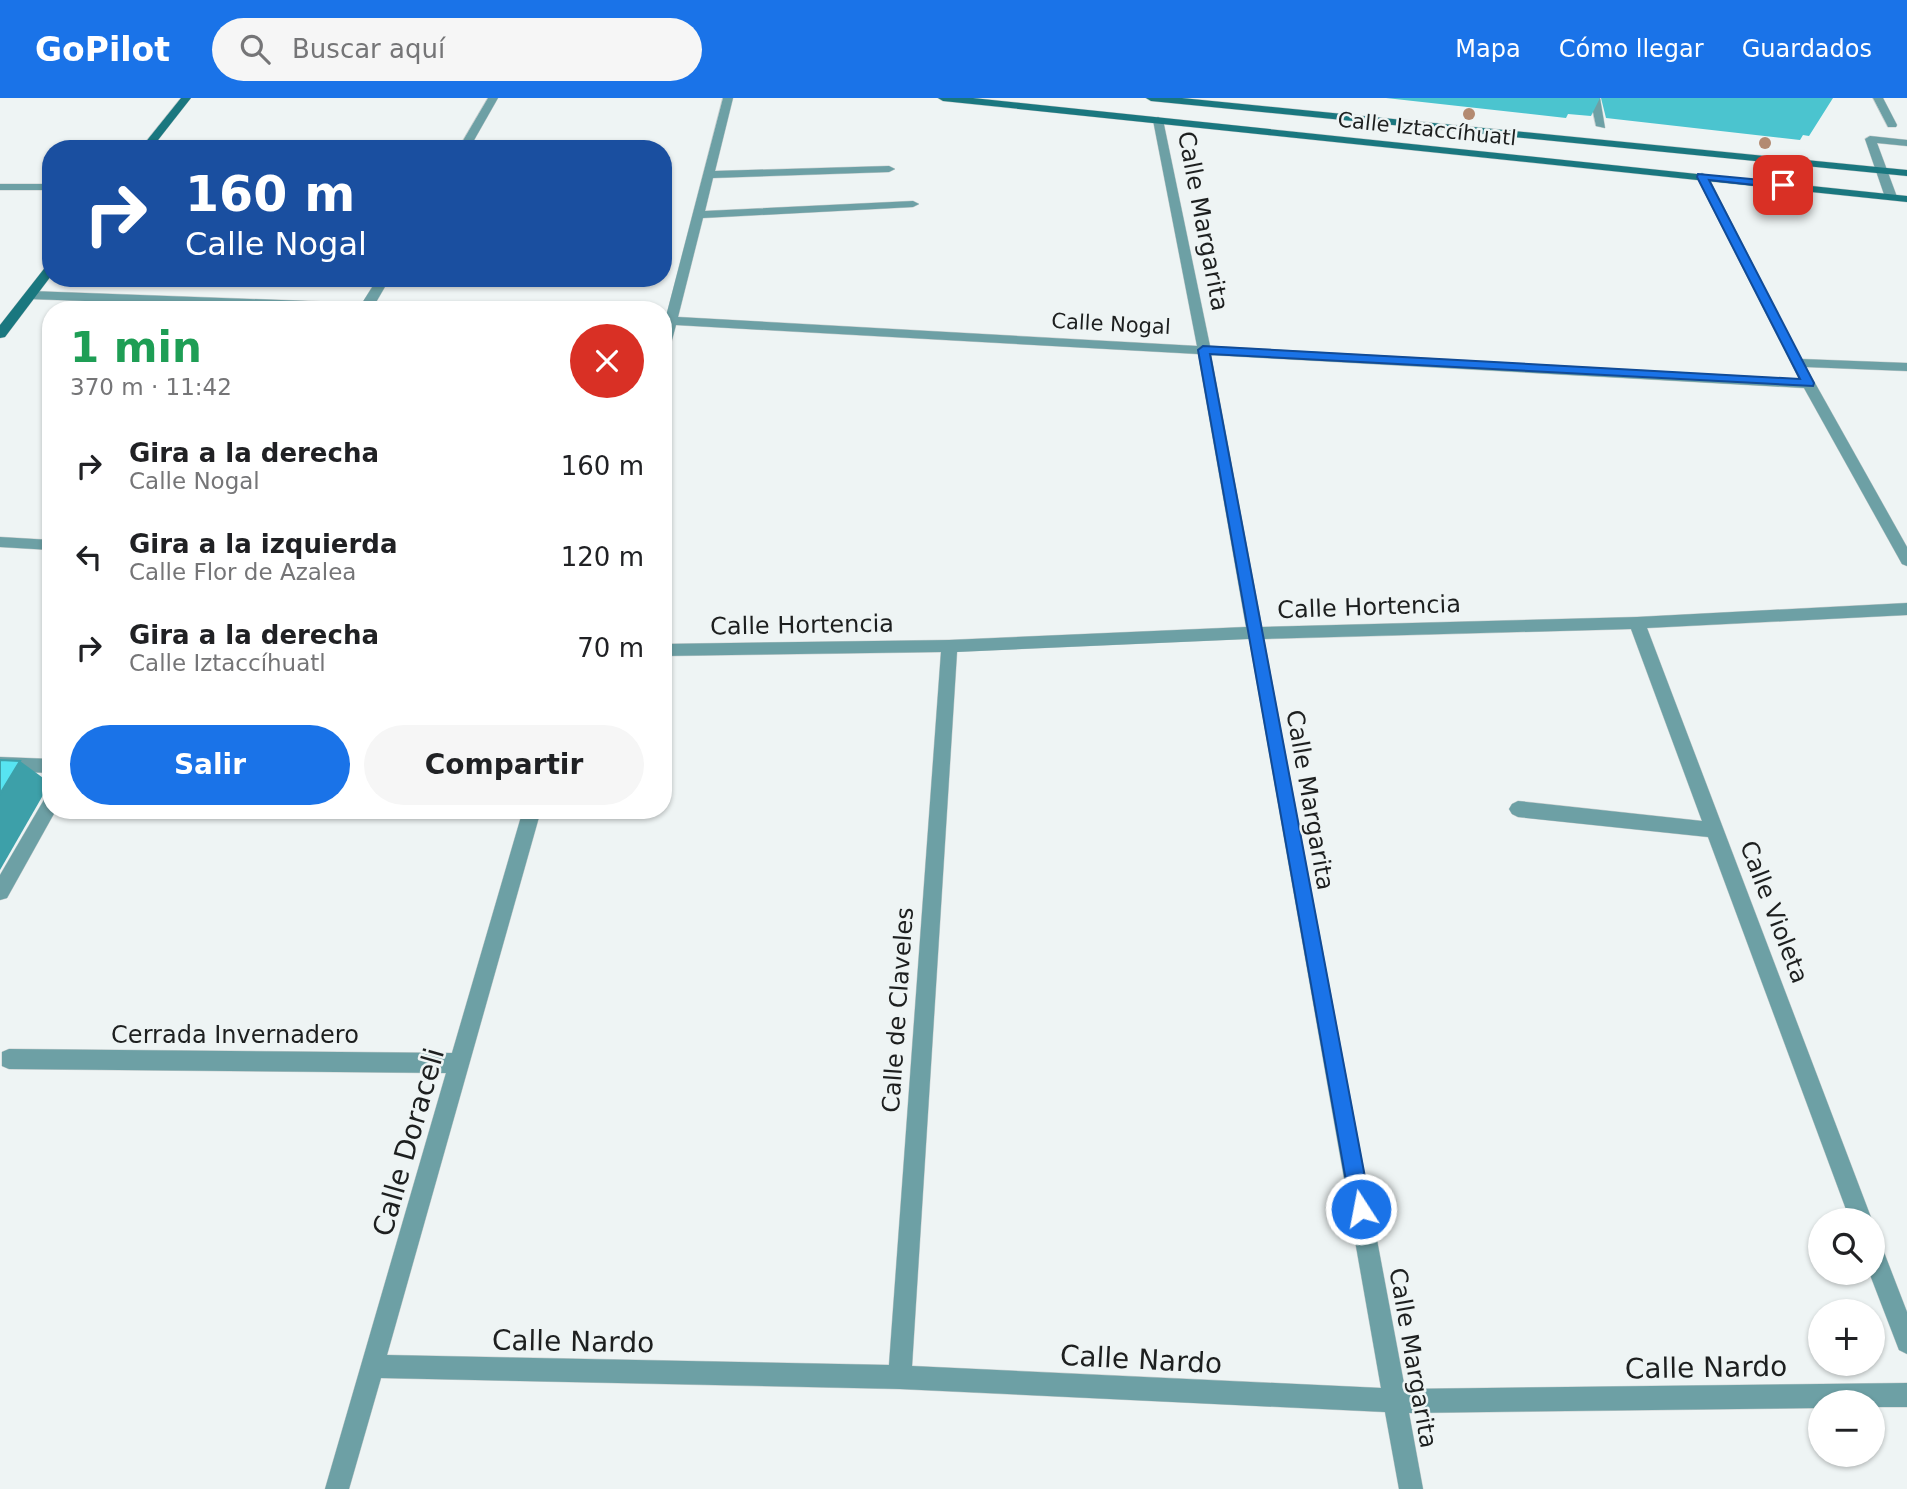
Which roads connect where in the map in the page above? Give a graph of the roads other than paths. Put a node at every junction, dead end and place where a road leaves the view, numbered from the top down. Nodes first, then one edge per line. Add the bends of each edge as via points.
1 (186, 98) edge
2 (493, 98) edge
3 (728, 98) edge
4 (943, 98) edge
5 (1151, 98) edge
6 (1595, 98) edge
7 (1878, 98) edge
8 (1324, 116) junction
9 (1158, 120) junction
10 (1892, 125) dead end
11 (1601, 126) dead end
12 (1325, 137) junction
13 (152, 140) edge
14 (468, 140) edge
15 (1907, 143) edge
16 (888, 169) dead end
17 (1881, 170) junction
18 (1907, 173) edge
19 (708, 175) junction
20 (1702, 177) junction
21 (0, 187) edge
22 (42, 187) edge
23 (1891, 197) junction
24 (1907, 199) edge
25 (913, 204) dead end
26 (698, 215) junction
27 (42, 280) edge
28 (30, 295) junction
29 (214, 301) edge
30 (672, 307) edge
31 (672, 321) edge
32 (0, 334) edge
33 (1203, 350) junction
34 (1797, 363) junction
35 (1907, 367) edge
36 (1808, 383) junction
37 (0, 542) edge
38 (42, 544) edge
39 (1907, 560) edge
40 (1907, 609) edge
41 (1637, 623) junction
42 (1254, 633) junction
43 (949, 646) junction
44 (672, 650) edge
45 (0, 764) edge
46 (42, 766) edge
47 (1518, 809) dead end
48 (42, 819) edge
49 (529, 819) edge
50 (1715, 830) junction
51 (0, 892) edge
52 (9, 1059) dead end
53 (460, 1063) junction
54 (1857, 1208) edge
55 (1885, 1284) edge
56 (1907, 1342) edge
57 (372, 1366) junction
58 (900, 1377) junction
59 (1907, 1395) edge
60 (1396, 1401) junction
61 (337, 1489) edge
62 (1411, 1489) edge

1 - 13 main road
2 - 14 street
3 - 19 street
4 - 9 main road, Calle Iztaccíhuatl
5 - 8 main road
6 - 11 street
7 - 10 street
8 - 12 main road
8 - 17 main road
9 - 12 main road, Calle Iztaccíhuatl
9 - 33 street, Calle Margarita
12 - 20 main road, Calle Iztaccíhuatl
15 - 17 street via 1870,139
16 - 19 street
17 - 18 main road
17 - 23 street
19 - 26 street
20 - 23 main road, Calle Iztaccíhuatl
20 - 34 street
21 - 22 street
23 - 24 main road, Calle Iztaccíhuatl
25 - 26 street
26 - 30 street
27 - 28 main road
28 - 29 street
28 - 32 main road
31 - 33 street, Calle Nogal
33 - 36 street, Calle Nogal
33 - 42 street, Calle Margarita
34 - 35 street
34 - 36 street
36 - 39 street
37 - 38 street
40 - 41 street, Calle Hortencia
41 - 42 street, Calle Hortencia
41 - 50 street, Calle Violeta
42 - 43 street, Calle Hortencia
42 - 60 street, Calle Margarita
43 - 44 street, Calle Hortencia
43 - 58 street, Calle de Claveles
45 - 46 street
47 - 50 street
48 - 51 street
49 - 53 street, Calle Doraceli
50 - 54 street, Calle Violeta
52 - 53 street, Cerrada Invernadero
53 - 57 street, Calle Doraceli
55 - 56 street
57 - 58 street, Calle Nardo
57 - 61 street, Calle Doraceli
58 - 60 street, Calle Nardo
59 - 60 street, Calle Nardo
60 - 62 street, Calle Margarita

